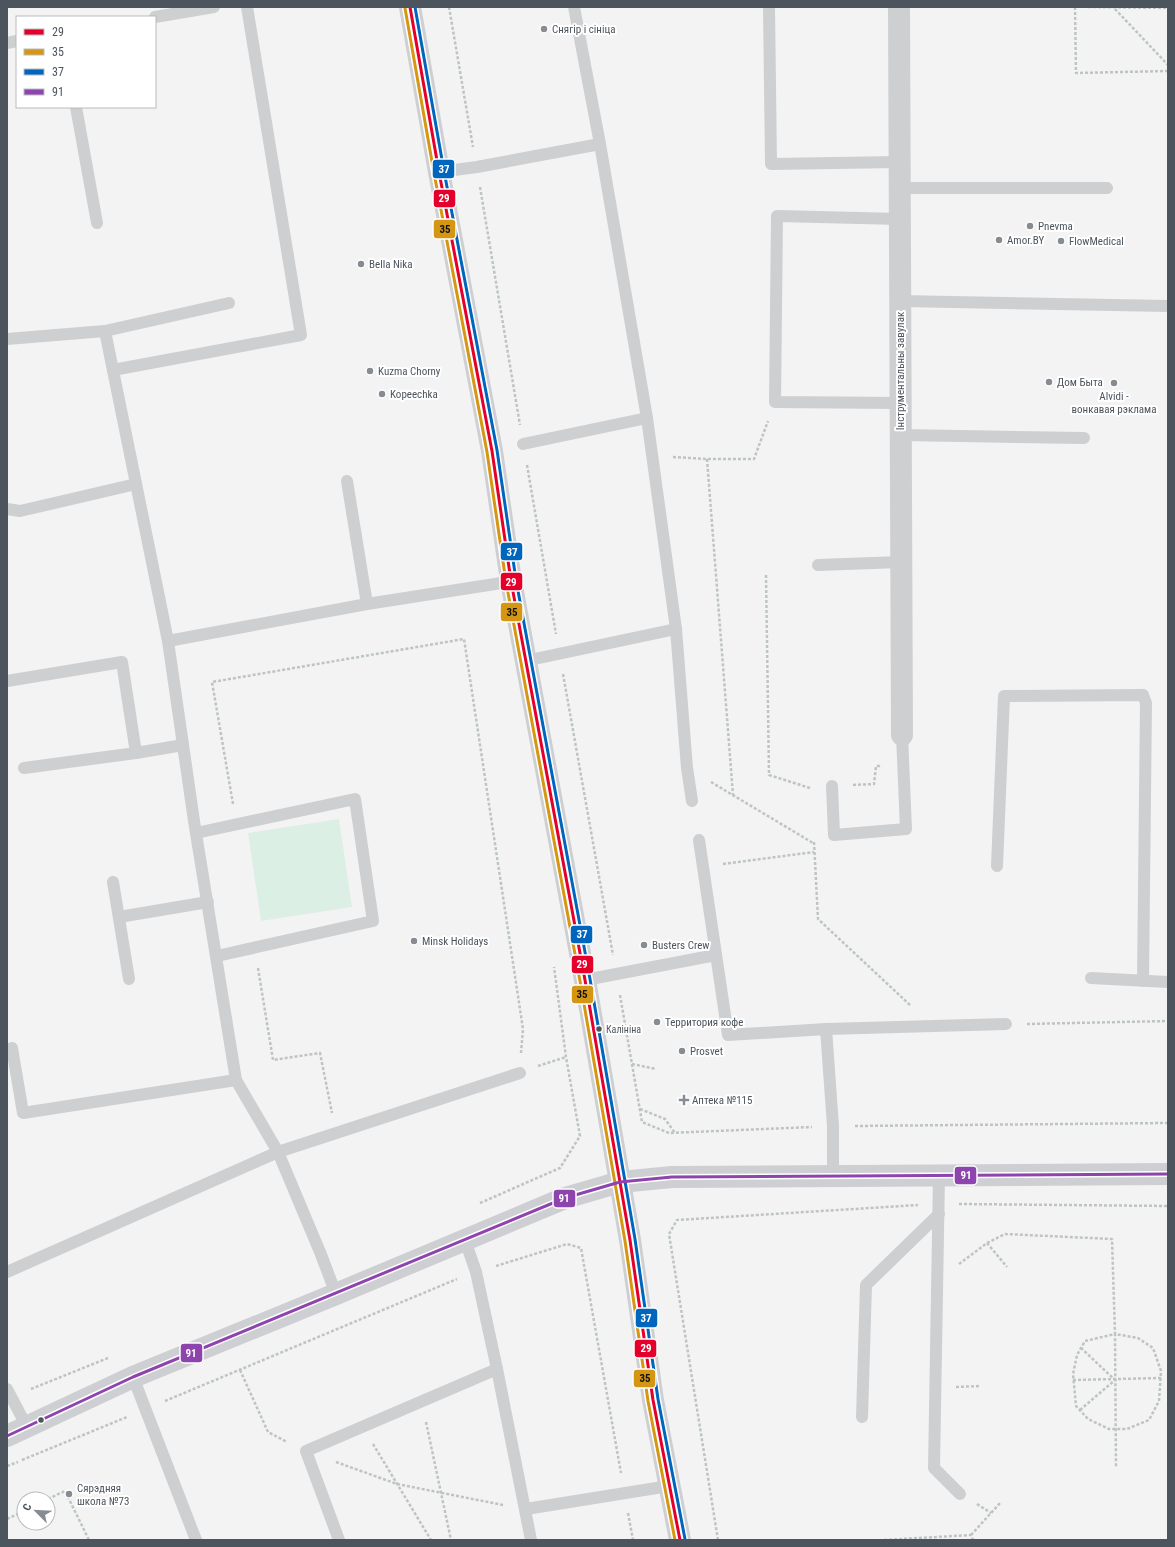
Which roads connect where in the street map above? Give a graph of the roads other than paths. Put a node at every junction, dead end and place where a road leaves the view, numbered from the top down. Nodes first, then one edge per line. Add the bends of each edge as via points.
1 (214, 7) edge
2 (247, 7) edge
3 (410, 7) edge
4 (574, 7) edge
5 (768, 7) edge
6 (899, 7) edge
7 (156, 17) edge
8 (76, 108) edge
9 (600, 144) junction
10 (900, 162) junction
11 (439, 172) junction
12 (900, 188) junction
13 (1107, 188) dead end
14 (900, 219) junction
15 (97, 223) dead end
16 (900, 302) junction
17 (230, 303) dead end
18 (1168, 306) edge
19 (105, 331) junction
20 (7, 339) edge
21 (113, 370) junction
22 (900, 403) junction
23 (648, 418) junction
24 (901, 435) junction
25 (1084, 438) dead end
26 (523, 444) road end
27 (346, 481) dead end
28 (136, 484) junction
29 (7, 509) edge
30 (901, 562) junction
31 (818, 565) dead end
32 (511, 581) junction
33 (367, 604) junction
34 (676, 629) junction
35 (168, 641) junction
36 (525, 661) junction
37 (7, 681) edge
38 (902, 735) joint
39 (183, 745) junction
40 (136, 753) junction
41 (24, 768) dead end
42 (832, 786) road end
43 (692, 801) dead end
44 (196, 833) junction
45 (699, 840) dead end
46 (997, 866) dead end
47 (114, 882) dead end
48 (208, 902) junction
49 (119, 917) junction
50 (716, 955) junction
51 (217, 956) junction
52 (1091, 978) dead end
53 (129, 979) dead end
54 (585, 980) junction
55 (1143, 981) junction
56 (1168, 982) edge
57 (1006, 1024) road end
58 (826, 1029) junction
59 (12, 1048) dead end
60 (520, 1073) dead end
61 (236, 1080) junction
62 (278, 1152) junction
63 (1168, 1174) edge
64 (939, 1175) junction
65 (833, 1176) junction
66 (620, 1182) junction
67 (939, 1209) junction
68 (465, 1240) junction
69 (7, 1272) edge
70 (336, 1294) junction
71 (497, 1369) junction
72 (133, 1377) junction
73 (9, 1393) edge
74 (862, 1417) dead end
75 (27, 1427) junction
76 (7, 1436) edge
77 (669, 1486) junction
78 (960, 1494) dead end
79 (526, 1509) junction
80 (196, 1540) edge
81 (338, 1540) edge
82 (531, 1540) edge
83 (680, 1540) edge

1 - 7 lane
2 - 21 lane via 300,335
3 - 11 main road
4 - 9 lane
5 - 10 lane via 771,164
6 - 10 street, Інструментальны завулак
8 - 15 lane
9 - 11 lane
9 - 23 lane
10 - 12 street, Інструментальны завулак
11 - 32 main road via 492,451
12 - 13 lane
12 - 14 street, Інструментальны завулак
14 - 16 street, Інструментальны завулак
14 - 22 lane via 777,216 775,402
16 - 18 lane
16 - 22 street, Інструментальны завулак
17 - 19 lane
19 - 20 lane
19 - 21 lane
21 - 28 lane
22 - 24 street, Інструментальны завулак
23 - 26 lane
23 - 34 lane
24 - 25 lane
24 - 30 street, Інструментальны завулак
27 - 33 lane
28 - 29 lane via 20,511
28 - 35 lane
30 - 31 lane
30 - 38 street, Інструментальны завулак
32 - 33 lane
32 - 36 main road
33 - 35 lane
34 - 36 lane
34 - 43 lane
35 - 39 lane
36 - 54 main road
37 - 40 lane via 122,662
38 - 42 lane via 906,829 834,835
39 - 40 lane
39 - 44 lane
40 - 41 lane
44 - 48 lane
44 - 51 lane via 356,799 373,921
45 - 50 lane
46 - 55 lane via 1004,696 1143,695 1146,703
47 - 49 lane
48 - 49 lane
48 - 51 lane
49 - 53 lane
50 - 54 lane
50 - 58 lane via 728,1035
51 - 61 lane
52 - 55 lane
54 - 66 main road
55 - 56 lane
57 - 58 lane
58 - 65 lane via 833,1126
59 - 61 lane via 23,1113
60 - 62 lane
61 - 62 lane
62 - 69 lane
62 - 70 lane
63 - 64 main road
64 - 65 main road
64 - 67 lane
65 - 66 main road via 672,1177
66 - 68 main road via 565,1198
66 - 77 main road via 652,1400
67 - 74 lane via 866,1285
67 - 78 lane via 934,1468
68 - 70 main road
68 - 71 lane via 476,1272
70 - 72 main road
71 - 79 lane
71 - 81 lane via 306,1451
72 - 75 main road
72 - 80 lane
73 - 75 lane
75 - 76 main road
77 - 79 lane
77 - 83 main road
79 - 82 lane

